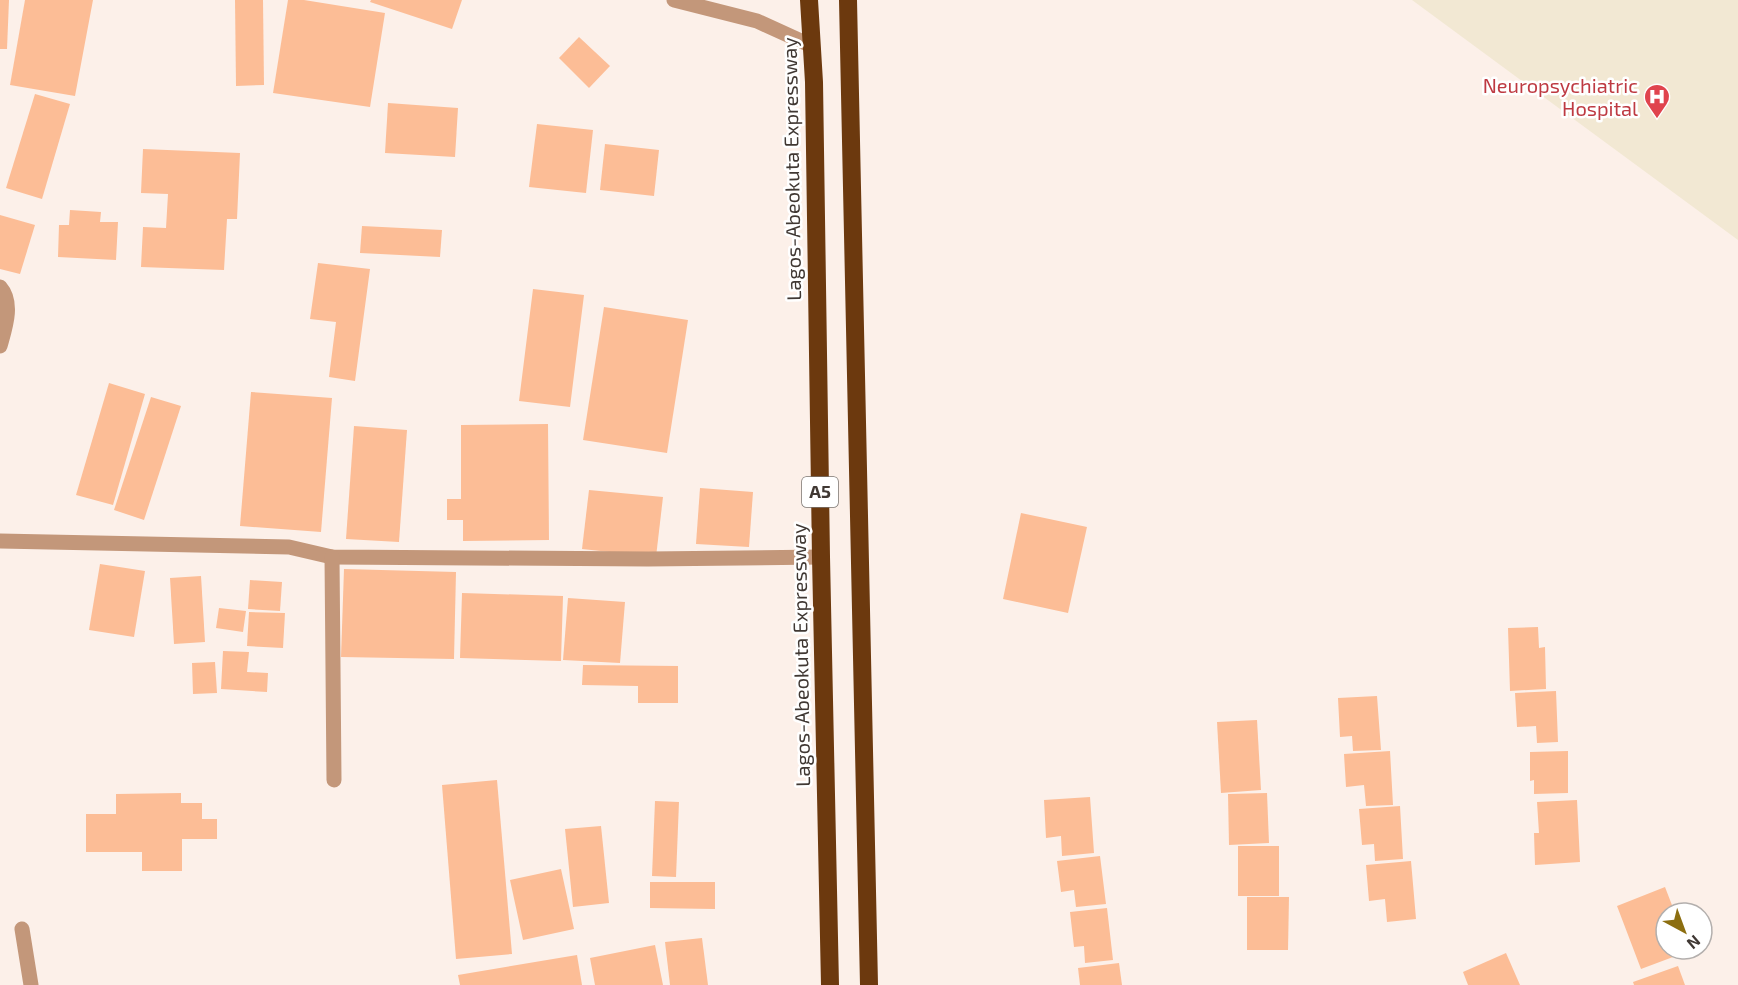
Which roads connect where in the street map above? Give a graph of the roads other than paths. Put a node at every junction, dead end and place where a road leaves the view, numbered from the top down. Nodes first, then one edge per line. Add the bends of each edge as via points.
1 (674, 0) edge
2 (809, 0) edge
3 (848, 0) edge
4 (812, 46) junction
5 (0, 286) edge
6 (0, 346) edge
7 (0, 542) edge
8 (332, 557) junction
9 (821, 557) junction
10 (334, 780) dead end
11 (22, 929) dead end
12 (31, 985) edge
13 (830, 985) edge
14 (869, 985) edge

1 - 4 street via 757,21
2 - 4 highway, Lagos-Abeokuta Expressway / A5
3 - 14 highway, A5
4 - 9 highway, Lagos-Abeokuta Expressway / A5
5 - 6 street via 8,317
7 - 8 street via 289,547
8 - 9 street
8 - 10 street
9 - 13 highway, Lagos-Abeokuta Expressway / A5
11 - 12 street

